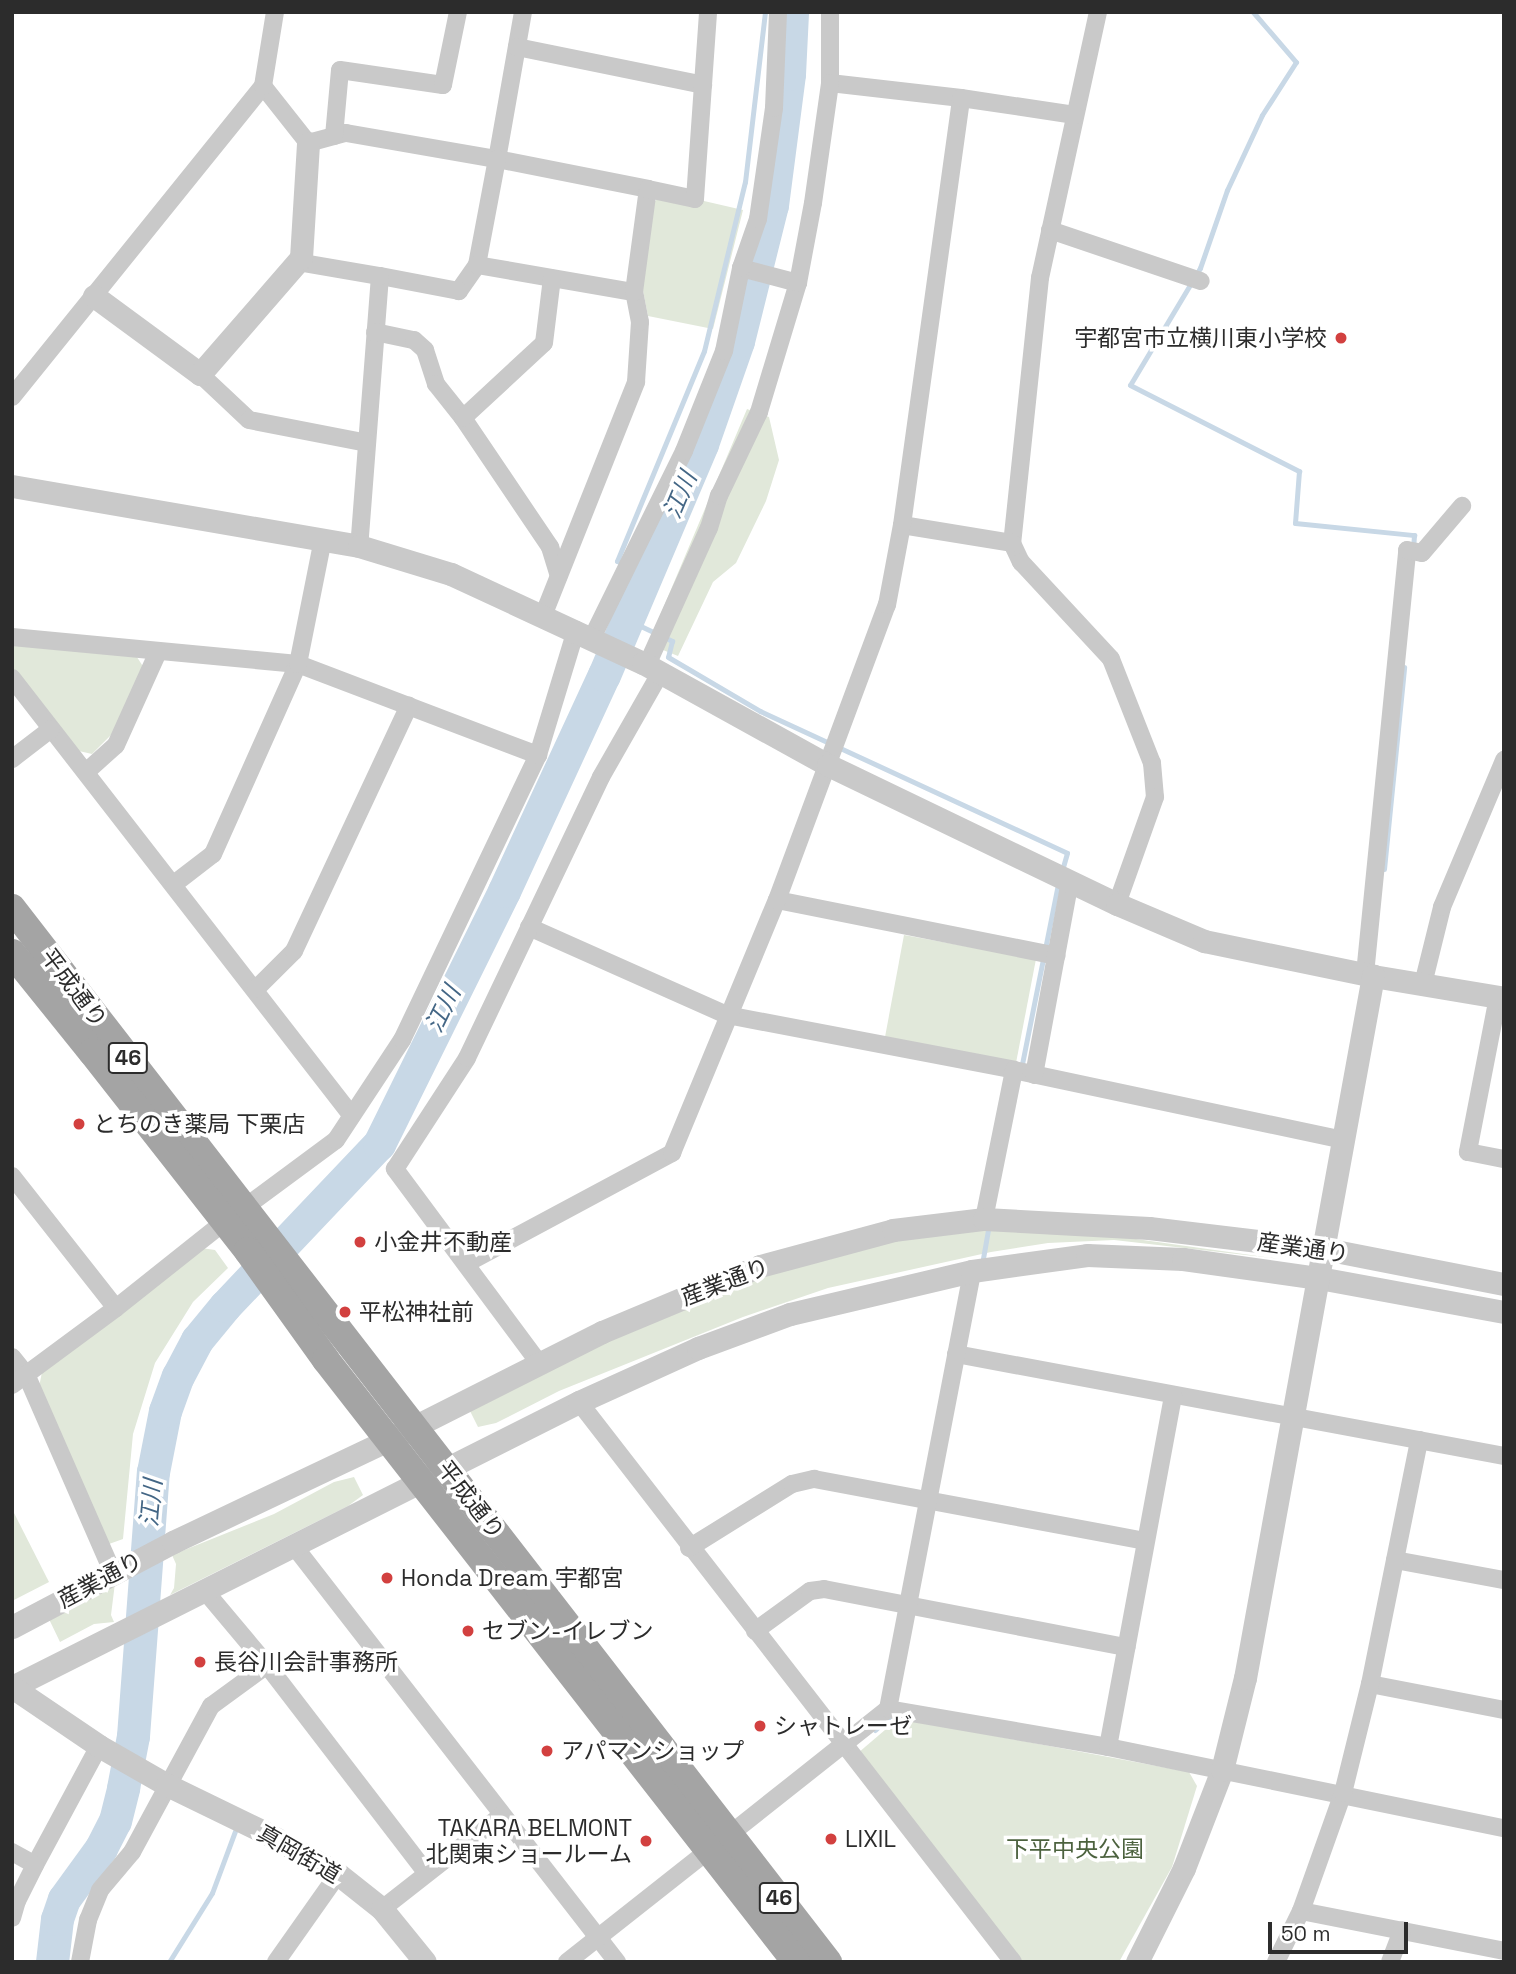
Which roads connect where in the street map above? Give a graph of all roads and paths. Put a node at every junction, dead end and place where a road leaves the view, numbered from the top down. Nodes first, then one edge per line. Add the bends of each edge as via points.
1 (275, 12) edge
2 (458, 12) edge
3 (523, 12) edge
4 (708, 12) edge
5 (778, 12) edge
6 (830, 12) edge
7 (1098, 12) edge
8 (517, 47) junction
9 (830, 83) junction
10 (703, 85) junction
11 (263, 86) junction
12 (961, 98) junction
13 (1075, 115) junction
14 (334, 136) junction
15 (308, 143) junction
16 (497, 159) junction
17 (648, 189) junction
18 (1051, 230) junction
19 (297, 262) junction
20 (477, 265) junction
21 (741, 268) junction
22 (380, 276) junction
23 (552, 278) junction
24 (1201, 281) dead end
25 (798, 283) junction
26 (634, 292) junction
27 (94, 296) junction
28 (375, 332) junction
29 (200, 374) junction
30 (12, 397) edge
31 (463, 418) junction
32 (367, 443) junction
33 (12, 486) edge
34 (1462, 506) dead end
35 (902, 525) junction
36 (323, 539) junction
37 (1013, 543) junction
38 (359, 546) junction
39 (559, 576) junction
40 (543, 616) junction
41 (589, 636) junction
42 (12, 637) edge
43 (158, 652) junction
44 (298, 664) junction
45 (650, 667) junction
46 (12, 678) edge
47 (408, 706) junction
48 (51, 729) junction
49 (538, 755) junction
50 (12, 759) edge
51 (1504, 760) edge
52 (828, 765) junction
53 (86, 772) junction
54 (1070, 881) junction
55 (174, 884) junction
56 (777, 900) junction
57 (1117, 904) junction
58 (12, 908) edge
59 (529, 927) junction
60 (12, 953) edge
61 (1056, 956) junction
62 (1369, 975) junction
63 (1423, 984) junction
64 (256, 989) junction
65 (1501, 998) edge
66 (727, 1015) junction
67 (1014, 1070) junction
68 (1034, 1075) junction
69 (352, 1116) junction
70 (1344, 1140) junction
71 (1504, 1159) edge
72 (12, 1176) edge
73 (234, 1215) junction
74 (984, 1219) junction
75 (1325, 1249) junction
76 (467, 1263) junction
77 (972, 1271) junction
78 (1319, 1278) junction
79 (1504, 1284) edge
80 (116, 1308) junction
81 (1504, 1312) edge
82 (956, 1354) junction
83 (12, 1357) edge
84 (539, 1363) junction
85 (19, 1380) edge
86 (1173, 1395) junction
87 (579, 1402) junction
88 (1294, 1417) junction
89 (401, 1433) junction
90 (1419, 1440) junction
91 (1504, 1456) edge
92 (447, 1470) junction
93 (422, 1483) junction
94 (929, 1501) junction
95 (1145, 1541) junction
96 (294, 1546) junction
97 (689, 1548) junction
98 (1395, 1560) junction
99 (117, 1570) junction
100 (1504, 1580) edge
101 (205, 1591) junction
102 (910, 1605) junction
103 (12, 1627) edge
104 (755, 1632) junction
105 (1126, 1647) junction
106 (267, 1665) junction
107 (1370, 1684) junction
108 (12, 1687) edge
109 (888, 1709) junction
110 (1504, 1710) edge
111 (844, 1745) junction
112 (1108, 1747) junction
113 (103, 1748) junction
114 (1222, 1770) junction
115 (159, 1781) junction
116 (1343, 1793) junction
117 (502, 1815) junction
118 (1504, 1828) edge
119 (720, 1842) junction
120 (12, 1852) edge
121 (35, 1865) junction
122 (426, 1872) junction
123 (338, 1874) junction
124 (382, 1909) junction
125 (1301, 1911) junction
126 (12, 1919) edge
127 (1402, 1930) junction
128 (598, 1938) junction
129 (1501, 1950) edge
130 (80, 1962) edge
131 (276, 1962) edge
132 (425, 1962) edge
133 (567, 1962) edge
134 (617, 1962) edge
135 (796, 1962) edge
136 (828, 1962) edge
137 (1013, 1962) edge
138 (1137, 1962) edge
139 (1276, 1962) edge
140 (1390, 1962) edge

1 - 11 street
2 - 14 street via 443,85 340,70
3 - 8 street
4 - 10 street
5 - 21 street via 774,108 758,219
6 - 9 street
7 - 13 street
8 - 10 street
8 - 16 street
9 - 12 street
9 - 25 street
10 - 17 street via 695,199
11 - 15 street
11 - 27 street
12 - 13 street
12 - 35 street
13 - 18 street
14 - 15 street
14 - 16 street via 346,132
15 - 19 street via 301,258
16 - 17 street
16 - 20 street
17 - 26 street
18 - 24 street
18 - 37 street via 1040,278
19 - 22 street
19 - 29 street
20 - 22 street via 459,290
20 - 23 street
21 - 25 street
21 - 41 street via 724,352 684,451
22 - 28 street
23 - 26 street
23 - 31 street via 544,343
25 - 45 street via 759,412 719,496
26 - 39 street via 640,321 636,382
27 - 29 street
27 - 30 street
28 - 31 street via 414,340 425,349 436,384
28 - 32 street
29 - 32 street via 249,420
31 - 39 street via 550,547
32 - 38 street
33 - 36 street
34 - 62 street via 1422,553 1407,550
35 - 37 street
35 - 52 street via 887,605
36 - 38 street
36 - 44 street
37 - 57 street via 1021,562 1111,659 1152,763 1155,797
38 - 40 street via 451,574
39 - 40 street
40 - 41 street
41 - 45 street
41 - 49 street
42 - 43 street
43 - 44 street
43 - 53 street via 116,745
44 - 47 street
44 - 55 street via 213,854
45 - 52 street
45 - 59 street
46 - 48 street
47 - 49 street
47 - 64 street via 294,951
48 - 50 street
48 - 53 street
49 - 69 street via 402,1040
51 - 63 street via 1442,907
52 - 54 street
52 - 56 street
53 - 55 street
54 - 57 street
54 - 61 street
55 - 64 street
56 - 61 street
56 - 66 street
57 - 62 street via 1204,941
58 - 73 main road, 平成通り / 46
59 - 66 street
59 - 76 street via 467,1058 395,1169
60 - 73 main road, 平成通り / 46
61 - 68 street
62 - 63 street
62 - 70 street
63 - 65 street
64 - 69 street
65 - 71 street via 1468,1153
66 - 67 street
66 - 76 street via 672,1153
67 - 68 street
67 - 74 street
68 - 70 street
69 - 73 street via 336,1140
70 - 75 street
72 - 80 street
73 - 80 street
73 - 89 main road, 平成通り / 46
74 - 75 street, 産業通り via 1149,1228
74 - 84 street, 産業通り via 893,1230 760,1266
75 - 78 street
75 - 79 street, 産業通り
76 - 84 street
77 - 78 street, 産業通り via 1087,1255 1183,1259
77 - 82 street
77 - 87 street, 産業通り via 790,1314 698,1348
78 - 81 street, 産業通り
78 - 88 street
80 - 85 street
82 - 86 street
82 - 94 street
83 - 85 street
84 - 89 street, 産業通り
85 - 99 street
86 - 88 street
86 - 95 street
87 - 92 street, 産業通り
87 - 97 street
88 - 90 street
88 - 114 street via 1245,1678
89 - 92 main road, 平成通り / 46
89 - 93 main road, 平成通り / 46
89 - 99 street, 産業通り
90 - 91 street
90 - 98 street
92 - 93 street, 産業通り
92 - 119 main road, 平成通り / 46
93 - 96 street, 産業通り
93 - 119 main road, 平成通り / 46
94 - 95 street
94 - 97 street via 814,1479 792,1484
94 - 102 street
95 - 105 street
96 - 101 street, 産業通り
96 - 117 street
97 - 104 street
98 - 100 street
98 - 107 street
99 - 103 street, 産業通り
101 - 106 street
101 - 108 street, 産業通り
102 - 104 street via 824,1589 810,1591
102 - 105 street
102 - 109 street
104 - 111 street
105 - 112 street
106 - 115 street via 211,1706
106 - 122 street
107 - 110 street
107 - 116 street
108 - 113 street
109 - 111 street
109 - 112 street
111 - 119 street
111 - 137 street
112 - 114 street
113 - 115 street, 真岡街道
113 - 121 street
114 - 116 street
114 - 138 street via 1184,1868
115 - 123 street, 真岡街道
115 - 130 street via 132,1852 100,1890 88,1920
116 - 118 street
116 - 125 street
117 - 122 street
117 - 128 street
119 - 128 street
119 - 135 main road, 平成通り / 46
119 - 136 main road, 平成通り / 46
120 - 121 street
121 - 126 street
122 - 124 street
123 - 124 street, 真岡街道
123 - 131 street
124 - 132 street, 真岡街道
125 - 127 street
125 - 139 street
127 - 129 street
127 - 140 street
128 - 133 street
128 - 134 street

